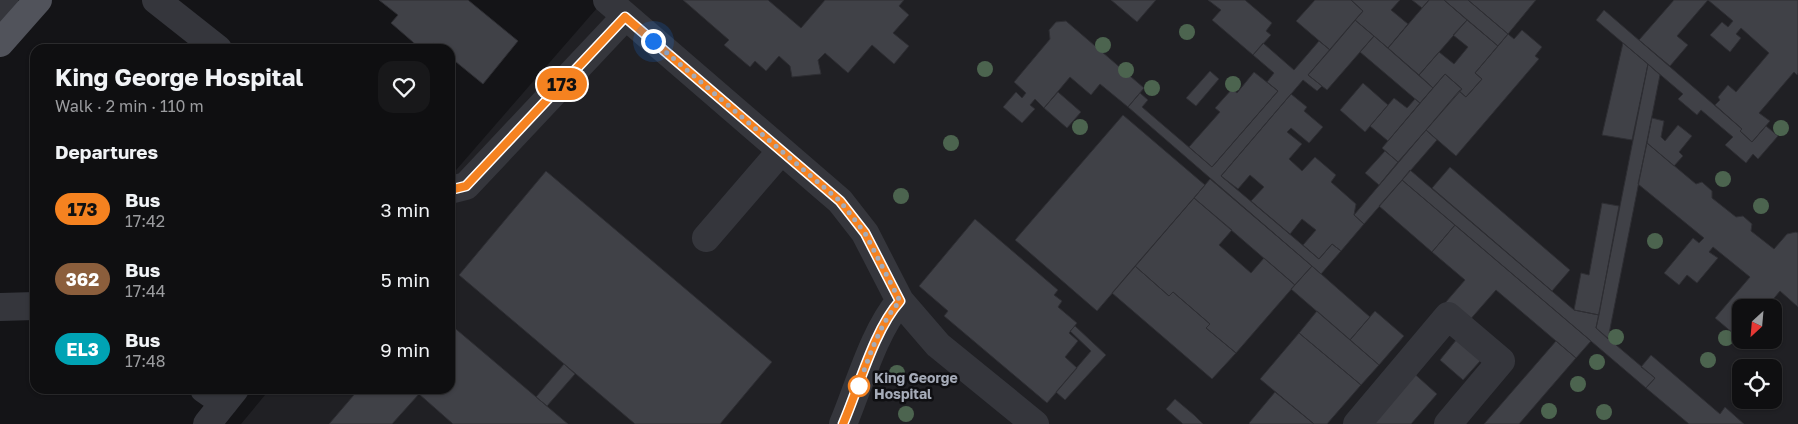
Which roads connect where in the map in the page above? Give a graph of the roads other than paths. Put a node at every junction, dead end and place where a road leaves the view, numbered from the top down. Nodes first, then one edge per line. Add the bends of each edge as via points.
1 (156, 0) edge
2 (20, 8) edge
3 (616, 8) edge
4 (0, 43) edge
5 (212, 44) edge
6 (781, 151) junction
7 (455, 189) edge
8 (706, 238) dead end
9 (900, 301) junction
10 (0, 306) edge
11 (30, 306) edge
12 (221, 394) edge
13 (207, 424) edge
14 (843, 424) edge
15 (1035, 424) edge
16 (1357, 424) edge
17 (1448, 424) edge

1 - 5 street
2 - 4 main road
3 - 6 street
3 - 7 street via 466,186
6 - 8 street
6 - 9 street via 853,216
9 - 14 street via 890,312 879,334
9 - 15 street via 938,344
10 - 11 street
12 - 13 street
16 - 17 street via 1448,316 1501,361

